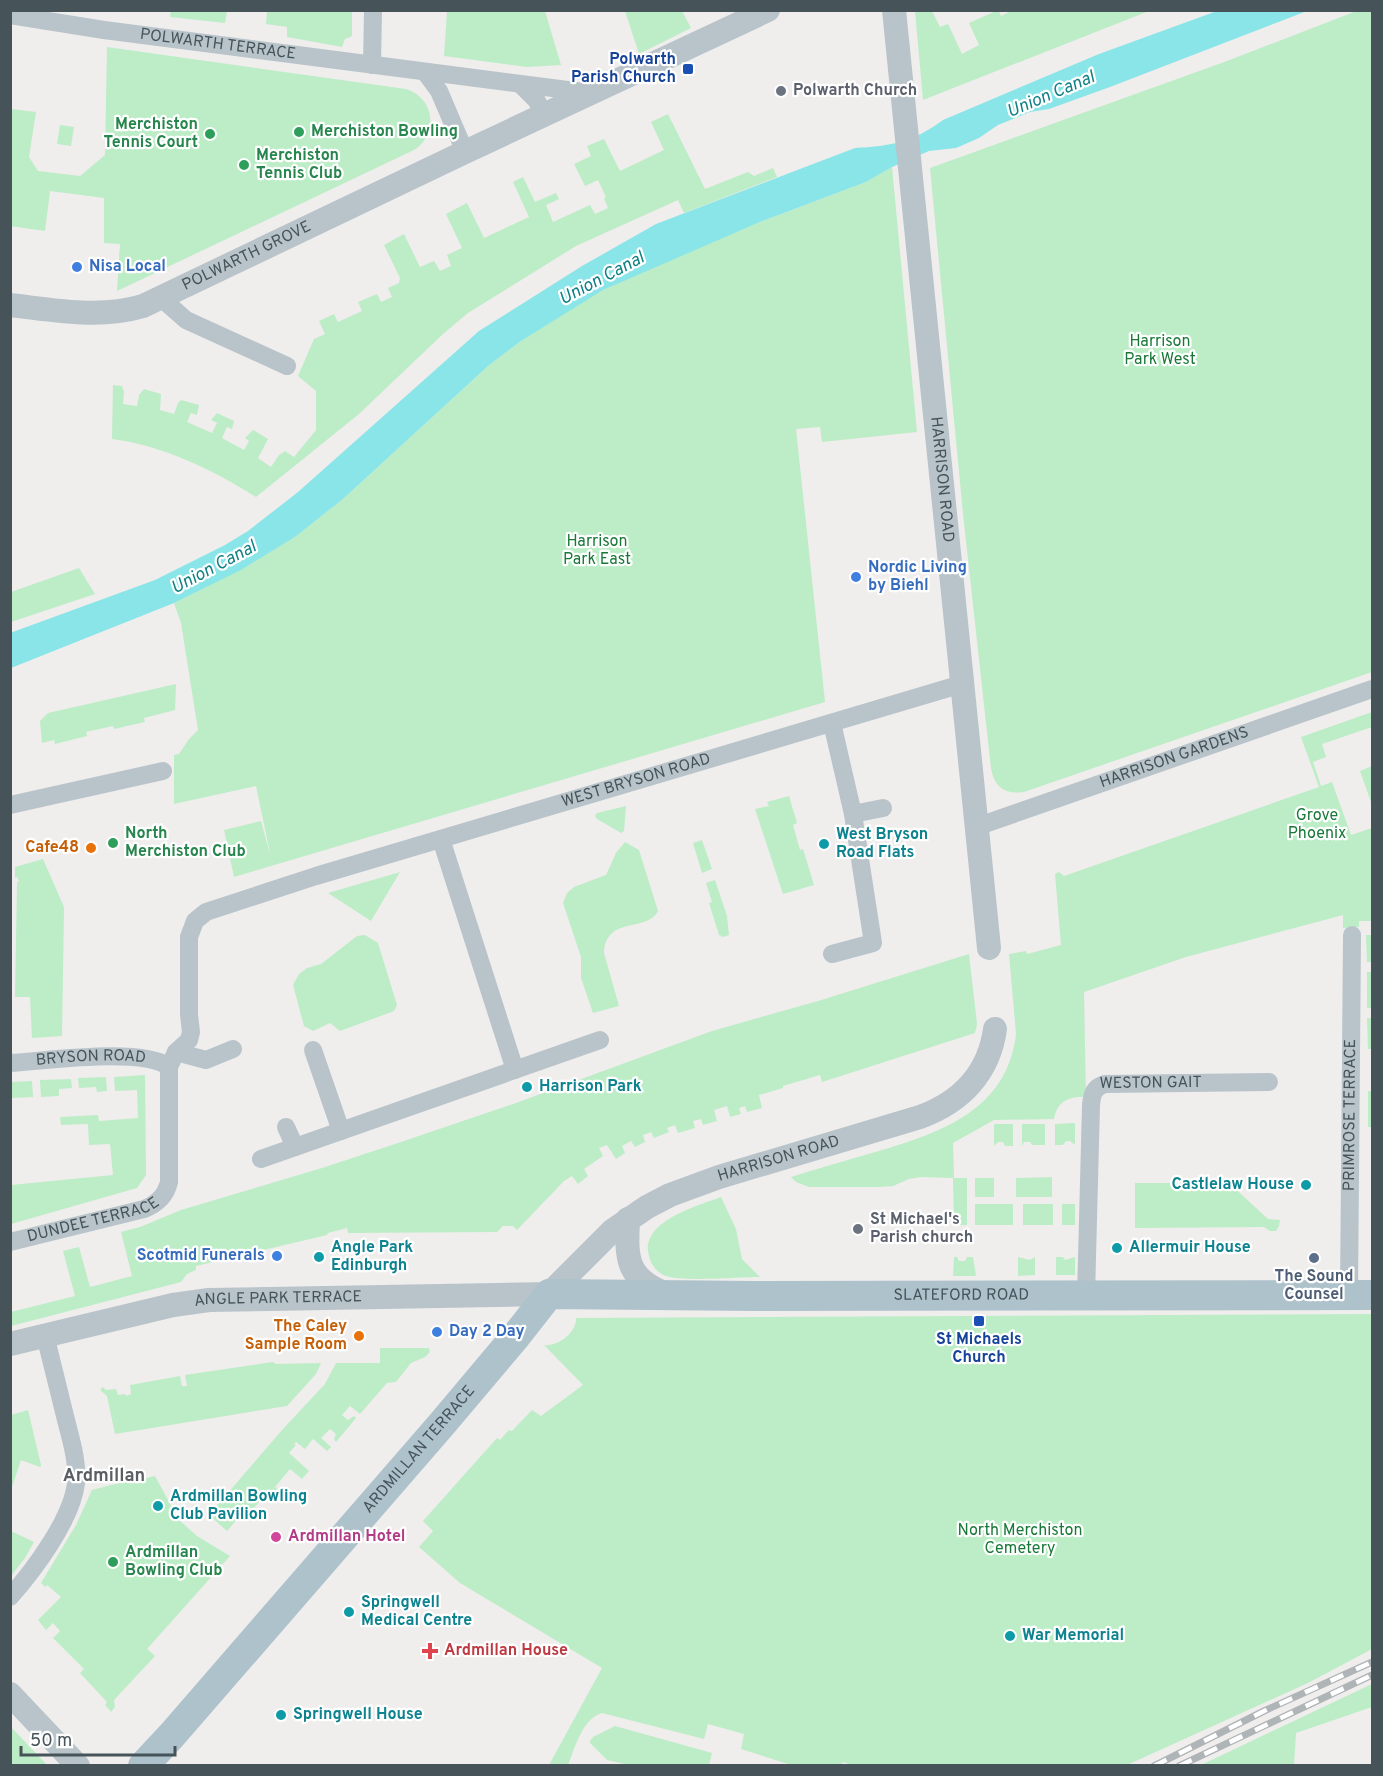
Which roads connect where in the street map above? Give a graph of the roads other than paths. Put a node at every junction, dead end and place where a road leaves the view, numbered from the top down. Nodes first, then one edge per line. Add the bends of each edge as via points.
1 (373, 10) edge
2 (768, 10) edge
3 (894, 10) edge
4 (10, 15) edge
5 (372, 64) junction
6 (425, 72) junction
7 (520, 84) junction
8 (591, 93) junction
9 (543, 115) junction
10 (465, 152) junction
11 (161, 298) junction
12 (10, 305) edge
13 (287, 366) dead end
14 (962, 684) junction
15 (1372, 689) edge
16 (832, 723) junction
17 (163, 771) dead end
18 (10, 805) edge
19 (883, 808) dead end
20 (853, 814) junction
21 (976, 827) junction
22 (441, 839) junction
23 (1352, 935) dead end
24 (989, 948) dead end
25 (832, 954) dead end
26 (996, 1029) dead end
27 (600, 1040) dead end
28 (233, 1049) dead end
29 (313, 1050) dead end
30 (173, 1060) junction
31 (10, 1063) edge
32 (515, 1070) junction
33 (1269, 1082) dead end
34 (1080, 1105) dead end
35 (286, 1127) dead end
36 (341, 1131) junction
37 (295, 1147) junction
38 (261, 1159) dead end
39 (1089, 1185) junction
40 (628, 1219) junction
41 (10, 1242) edge
42 (549, 1294) junction
43 (1361, 1295) edge
44 (672, 1296) junction
45 (1086, 1296) junction
46 (45, 1335) junction
47 (10, 1344) edge
48 (10, 1597) edge
49 (10, 1694) edge
50 (78, 1766) edge
51 (142, 1766) edge

1 - 5 street
2 - 8 street
3 - 14 street, HARRISON ROAD
4 - 5 street, POLWARTH TERRACE
5 - 6 street, POLWARTH TERRACE
6 - 7 street, POLWARTH TERRACE
6 - 10 street via 439,91
7 - 8 street, POLWARTH TERRACE
7 - 9 street via 537,101
8 - 9 street
9 - 10 street
10 - 11 street, POLWARTH GROVE
11 - 12 street via 134,309 109,312 79,313
11 - 13 street, POLWARTH GROVE via 186,320
14 - 16 street, WEST BRYSON ROAD
14 - 21 street, HARRISON ROAD
15 - 21 street, HARRISON GARDENS
16 - 20 street
16 - 22 street, WEST BRYSON ROAD
17 - 18 street
19 - 20 street
20 - 25 street via 873,943
21 - 24 street, HARRISON ROAD
22 - 30 street, WEST BRYSON ROAD via 206,912 195,921 190,931 194,998 191,1032 189,1041
22 - 32 street via 458,906 484,959 489,1001
23 - 43 street, PRIMROSE TERRACE
26 - 40 street, HARRISON ROAD via 991,1051 978,1077 938,1110 718,1177 670,1195
27 - 32 street via 580,1054
28 - 30 street via 206,1060
29 - 36 street
30 - 31 street, BRYSON ROAD via 124,1057
30 - 41 street, DUNDEE TERRACE via 176,1160 167,1188 157,1202 144,1209
32 - 36 street
33 - 39 street, WESTON GAIT via 1099,1086 1092,1096
34 - 39 street via 1082,1167
35 - 37 street
36 - 37 street
37 - 38 street
39 - 45 street
40 - 42 street, HARRISON ROAD
40 - 44 street via 627,1253 631,1265 646,1284
42 - 44 main road, SLATEFORD ROAD
42 - 46 street, ANGLE PARK TERRACE via 209,1300
42 - 51 main road, ARDMILLAN TERRACE via 434,1434
43 - 45 main road, SLATEFORD ROAD
44 - 45 main road, SLATEFORD ROAD
46 - 47 street, ANGLE PARK TERRACE
46 - 48 street via 73,1451 75,1489 49,1546
49 - 50 street

